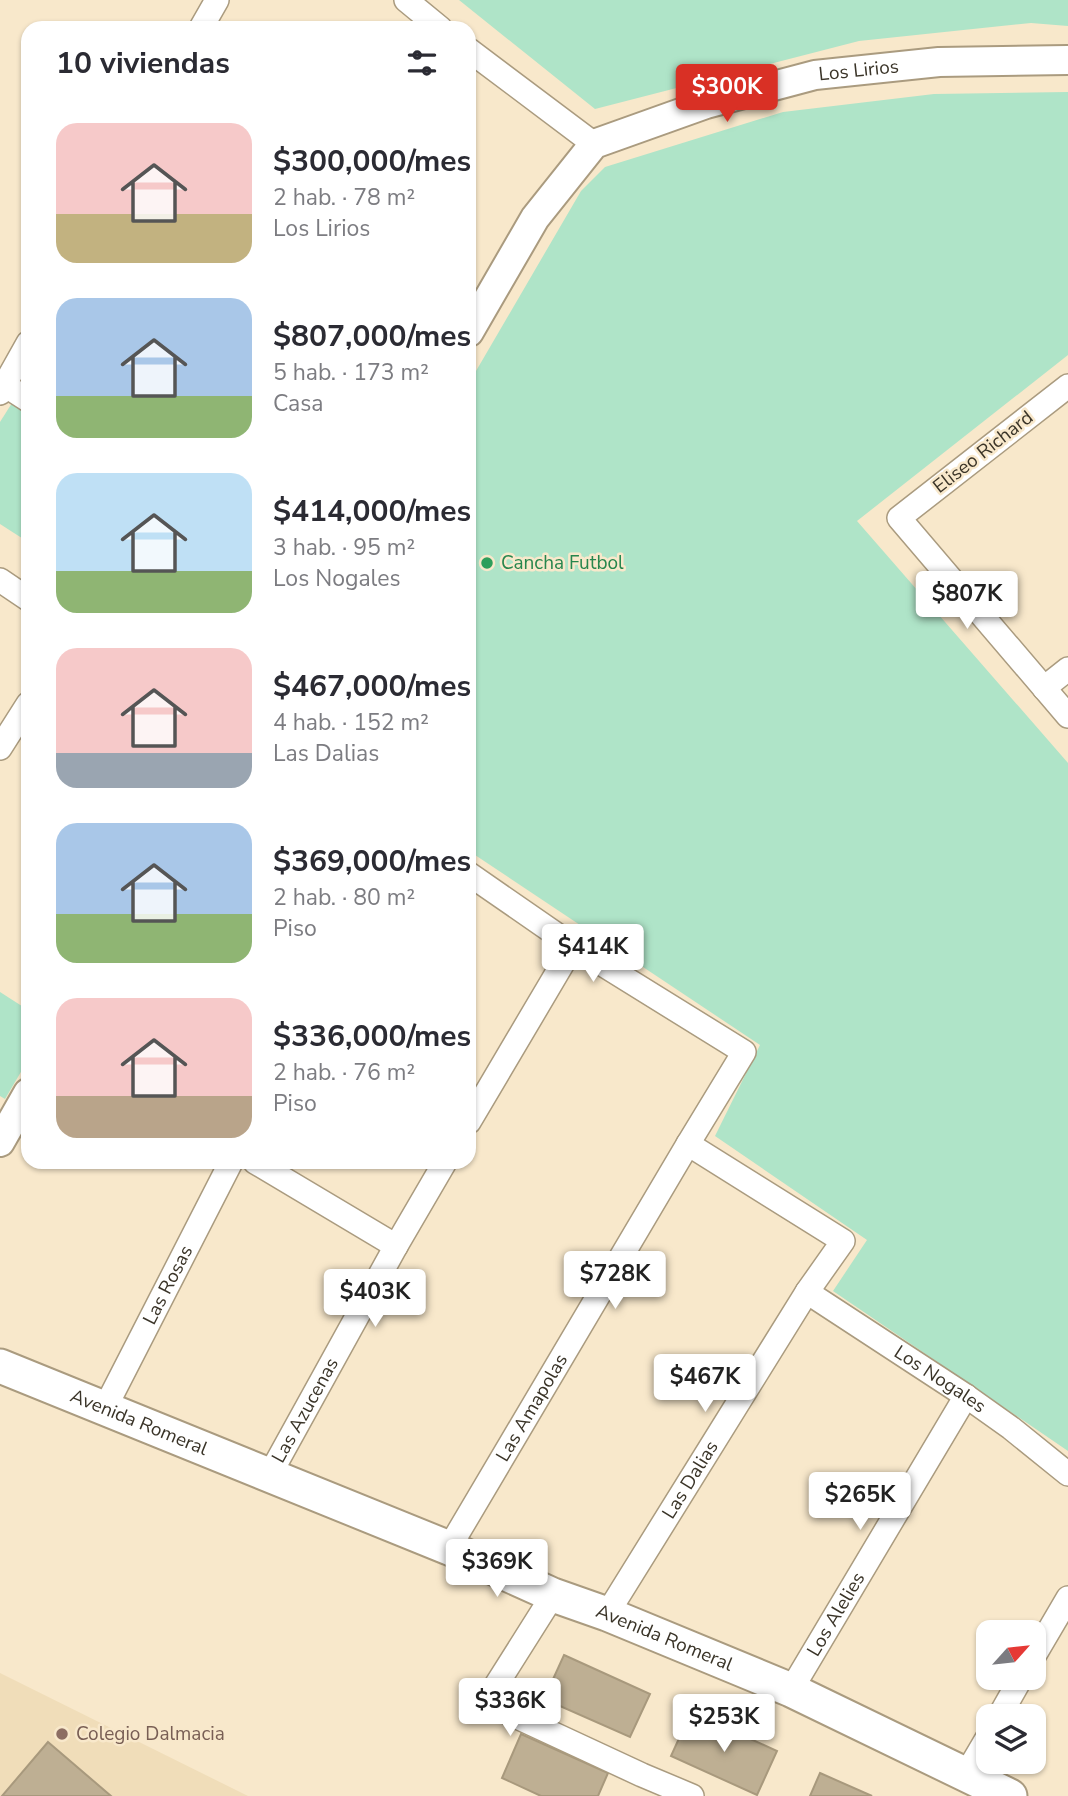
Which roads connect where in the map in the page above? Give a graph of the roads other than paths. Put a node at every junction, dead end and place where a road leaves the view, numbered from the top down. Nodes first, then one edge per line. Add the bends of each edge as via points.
1 (217, 0) edge
2 (406, 0) edge
3 (205, 21) edge
4 (426, 21) edge
5 (476, 55) edge
6 (1068, 60) edge
7 (594, 144) junction
8 (476, 320) edge
9 (21, 356) edge
10 (1068, 386) edge
11 (2, 387) edge
12 (21, 396) edge
13 (0, 580) edge
14 (21, 594) edge
15 (1068, 669) edge
16 (1044, 688) junction
17 (21, 715) edge
18 (1068, 716) edge
19 (0, 748) edge
20 (476, 879) edge
21 (573, 946) junction
22 (21, 1105) edge
23 (476, 1110) edge
24 (0, 1142) edge
25 (688, 1144) junction
26 (227, 1169) edge
27 (267, 1169) edge
28 (441, 1169) edge
29 (396, 1246) junction
30 (807, 1292) junction
31 (0, 1366) edge
32 (966, 1396) junction
33 (105, 1408) junction
34 (1068, 1474) edge
35 (269, 1476) junction
36 (449, 1548) junction
37 (553, 1595) junction
38 (1068, 1598) edge
39 (607, 1614) junction
40 (1046, 1636) edge
41 (791, 1690) junction
42 (976, 1765) edge
43 (968, 1783) edge
44 (692, 1796) edge
45 (1010, 1796) edge

1 - 3 street
2 - 4 street
5 - 7 street
6 - 7 street, Los Lirios via 939,62 815,75 706,104
7 - 8 street via 535,218
9 - 11 street
10 - 16 street, Eliseo Richard via 899,518
11 - 12 street
13 - 14 street
15 - 16 street
16 - 18 street
17 - 19 street
20 - 21 street
21 - 23 street
21 - 25 street, Las Amapolas via 744,1052
22 - 24 street
25 - 30 street, Las Dalias via 843,1241
25 - 36 street, Las Amapolas
26 - 33 street, Las Rosas
27 - 29 street
28 - 29 street, Las Azucenas
29 - 35 street, Las Azucenas
30 - 32 street, Los Nogales
30 - 39 street, Las Dalias
31 - 33 main road, Avenida Romeral
32 - 34 street, Los Nogales
32 - 41 street, Los Alelies
33 - 35 main road, Avenida Romeral
35 - 36 main road, Avenida Romeral
36 - 37 main road, Avenida Romeral
37 - 39 main road, Avenida Romeral
37 - 44 street via 495,1687 494,1701 502,1710
38 - 40 street
39 - 41 main road, Avenida Romeral
41 - 43 main road, Avenida Romeral
42 - 43 street
43 - 45 main road, Avenida Romeral

